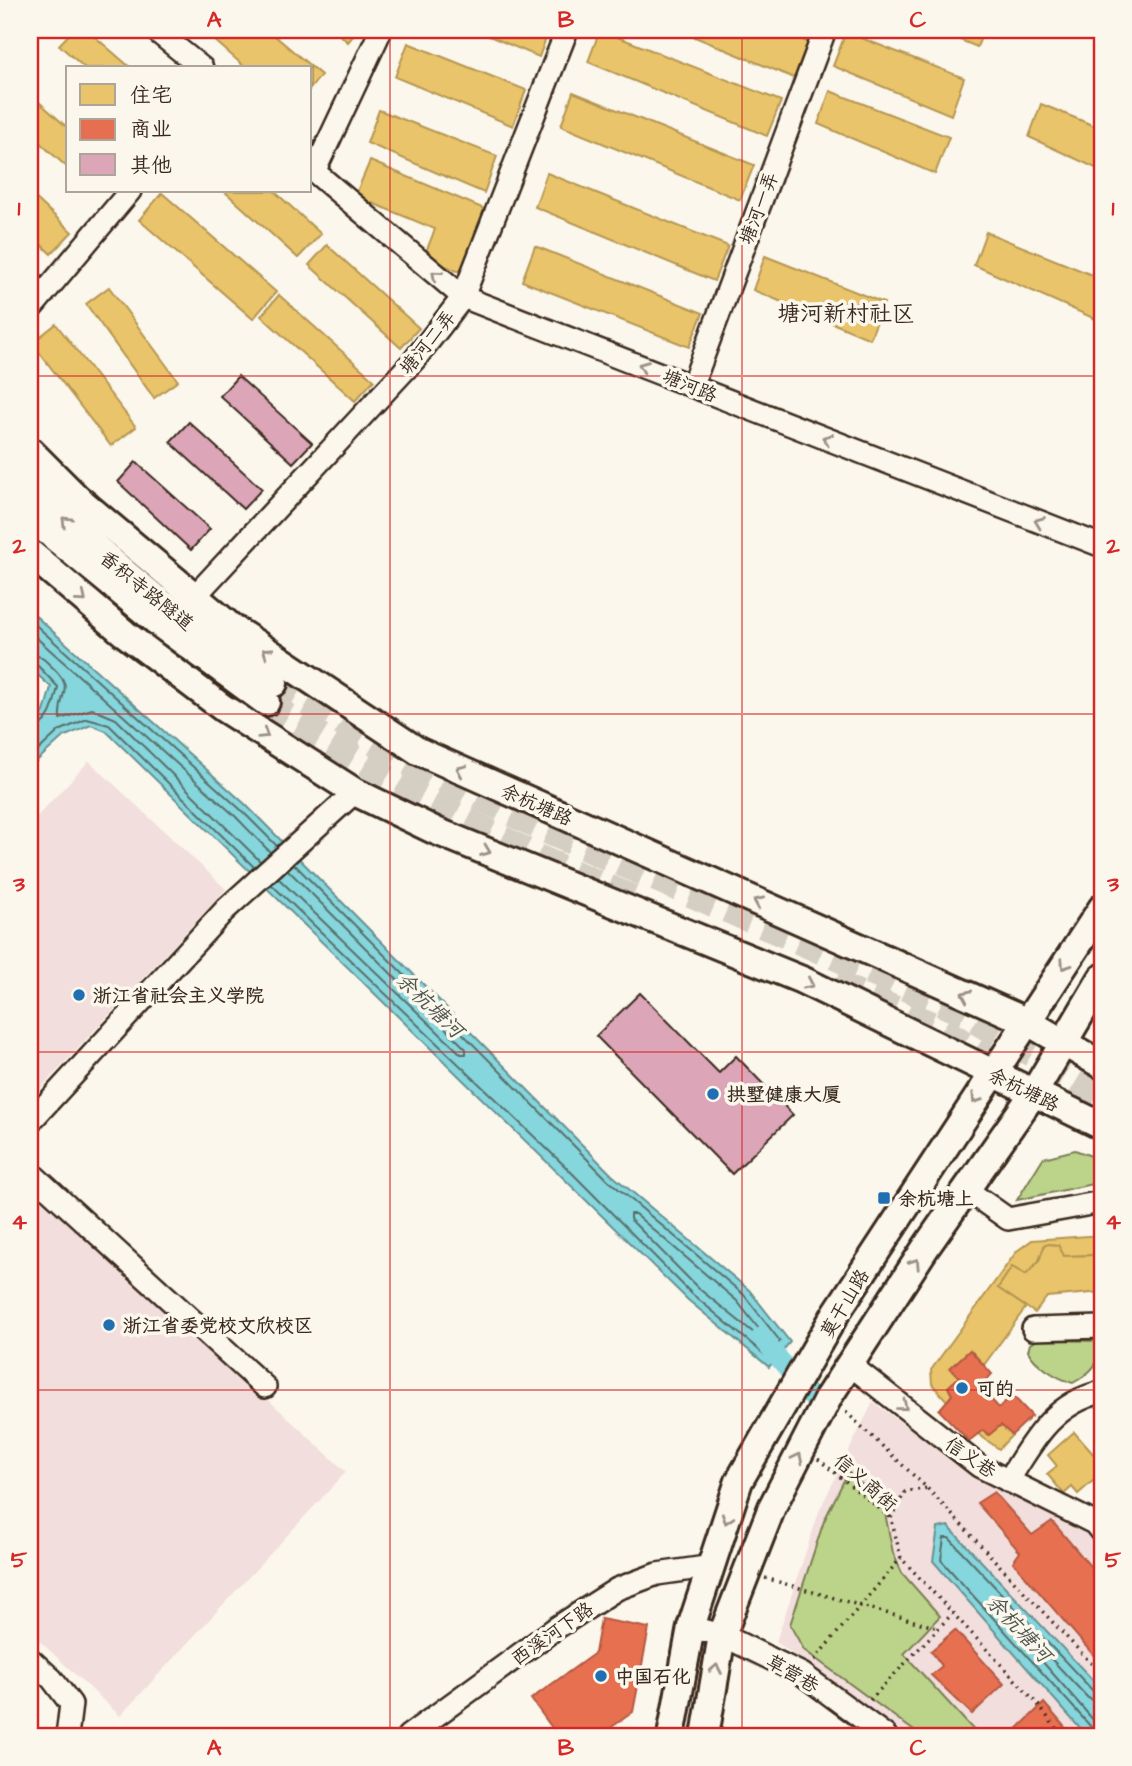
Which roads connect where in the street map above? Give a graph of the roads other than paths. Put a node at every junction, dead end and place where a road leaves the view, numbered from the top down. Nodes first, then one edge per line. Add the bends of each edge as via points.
1 (155, 30) edge
2 (381, 30) edge
3 (567, 30) edge
4 (825, 30) edge
5 (200, 66) edge
6 (312, 170) edge
7 (129, 192) edge
8 (463, 298) junction
9 (30, 310) edge
10 (692, 386) junction
11 (30, 451) edge
12 (30, 485) edge
13 (30, 517) edge
14 (1102, 546) edge
15 (30, 553) edge
16 (194, 597) junction
17 (355, 792) junction
18 (1102, 908) edge
19 (1102, 978) edge
20 (1028, 1023) junction
21 (1062, 1040) junction
22 (1102, 1065) edge
23 (993, 1073) junction
24 (1033, 1094) junction
25 (30, 1122) edge
26 (1102, 1126) edge
27 (30, 1172) edge
28 (967, 1190) junction
29 (1102, 1202) edge
30 (1102, 1327) edge
31 (1033, 1329) dead end
32 (849, 1364) junction
33 (265, 1387) dead end
34 (1102, 1392) edge
35 (1008, 1481) junction
36 (1102, 1533) edge
37 (713, 1566) junction
38 (691, 1626) junction
39 (722, 1635) junction
40 (30, 1658) edge
41 (67, 1736) edge
42 (408, 1736) edge
43 (671, 1736) edge
44 (705, 1736) edge
45 (886, 1736) edge

1 - 5 street
2 - 6 street
3 - 8 street, 塘河二弄
4 - 10 street, 塘河一弄
8 -> 6 street, 塘河路
7 - 9 street
10 -> 8 street, 塘河路
8 - 16 street, 塘河二弄 via 415,359
14 -> 10 street, 塘河路
11 - 16 main road, 余杭塘路 via 76,498
13 -> 12 main road, 香积寺路隧道 via 161,625 270,693 93,546
15 -> 17 main road, 余杭塘路 via 124,633 223,708
20 -> 16 main road, 余杭塘路 via 418,751 231,627
17 -> 23 main road, 余杭塘路 via 436,831 802,980
17 - 25 street via 247,890
18 -> 20 main road, 莫干山路
19 - 21 main road, 莫干山路
20 - 21 main road, 余杭塘路
20 - 23 main road, 莫干山路
21 - 22 main road, 余杭塘路
21 - 24 main road, 莫干山路
23 - 24 main road, 余杭塘路
23 -> 37 main road, 莫干山路 via 836,1313 739,1481
24 - 26 main road, 余杭塘路
24 - 28 main road, 莫干山路
27 - 33 street
28 - 29 street via 1008,1219
32 -> 28 main road, 莫干山路
30 - 31 street
32 -> 35 street, 信义巷 via 979,1466
39 -> 32 main road, 莫干山路 via 772,1507
34 - 35 street via 1068,1404 1047,1422
35 - 36 street, 信义巷 via 1094,1523
37 - 38 main road, 莫干山路
37 - 42 street, 西溪河下路 via 657,1574 617,1589
38 - 39 street, 草营巷
38 - 43 main road, 莫干山路
44 -> 39 main road, 莫干山路
39 - 45 street, 草营巷 via 802,1674
40 - 41 street via 71,1704

